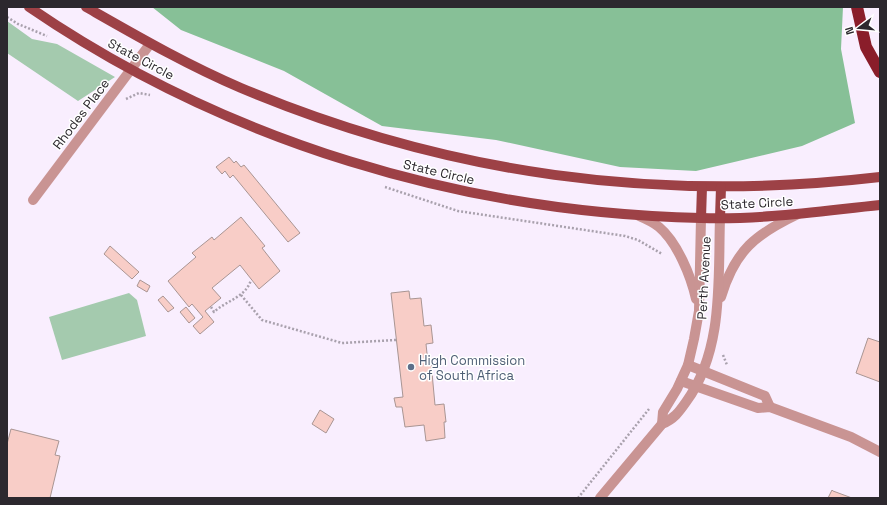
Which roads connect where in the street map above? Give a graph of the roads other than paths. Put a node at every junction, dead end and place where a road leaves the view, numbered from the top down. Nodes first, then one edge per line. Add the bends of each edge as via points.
1 (29, 7) edge
2 (86, 7) edge
3 (857, 7) edge
4 (150, 44) junction
5 (131, 69) junction
6 (880, 72) edge
7 (880, 177) edge
8 (702, 187) junction
9 (721, 187) junction
10 (32, 200) dead end
11 (880, 205) edge
12 (800, 214) junction
13 (640, 216) junction
14 (701, 218) junction
15 (720, 218) junction
16 (699, 311) junction
17 (717, 311) junction
18 (688, 365) junction
19 (703, 372) junction
20 (681, 381) junction
21 (697, 387) junction
22 (770, 407) junction
23 (662, 424) junction
24 (880, 452) edge
25 (600, 498) edge

1 - 5 main road, State Circle
2 - 4 main road, State Circle
3 - 6 highway via 866,47
4 - 5 street, Rhodes Place
4 - 8 main road, State Circle via 240,88 312,116 385,140 521,171 597,181
5 - 10 street, Rhodes Place
5 - 13 main road, State Circle via 191,100 263,131 337,158 482,195 566,209
7 - 9 main road, State Circle
8 - 9 main road, State Circle
8 - 14 main road, Perth Avenue
9 - 15 main road, Perth Avenue
11 - 12 main road, State Circle
12 - 15 main road, State Circle
12 - 17 street via 762,232 742,253 727,277
13 - 14 main road, State Circle
13 - 16 street via 658,226 669,239 688,274
14 - 15 main road, State Circle
14 - 16 street, Perth Avenue
15 - 17 street, Perth Avenue
16 - 18 street, Perth Avenue
17 - 19 street, Perth Avenue
18 - 19 street
18 - 20 street, Perth Avenue
19 - 21 street, Perth Avenue
19 - 22 street via 765,396
20 - 21 street
20 - 23 street, Perth Avenue via 663,412
21 - 22 street via 758,408
21 - 23 street, Perth Avenue via 674,418
22 - 24 street via 851,437
23 - 25 street, Perth Avenue

